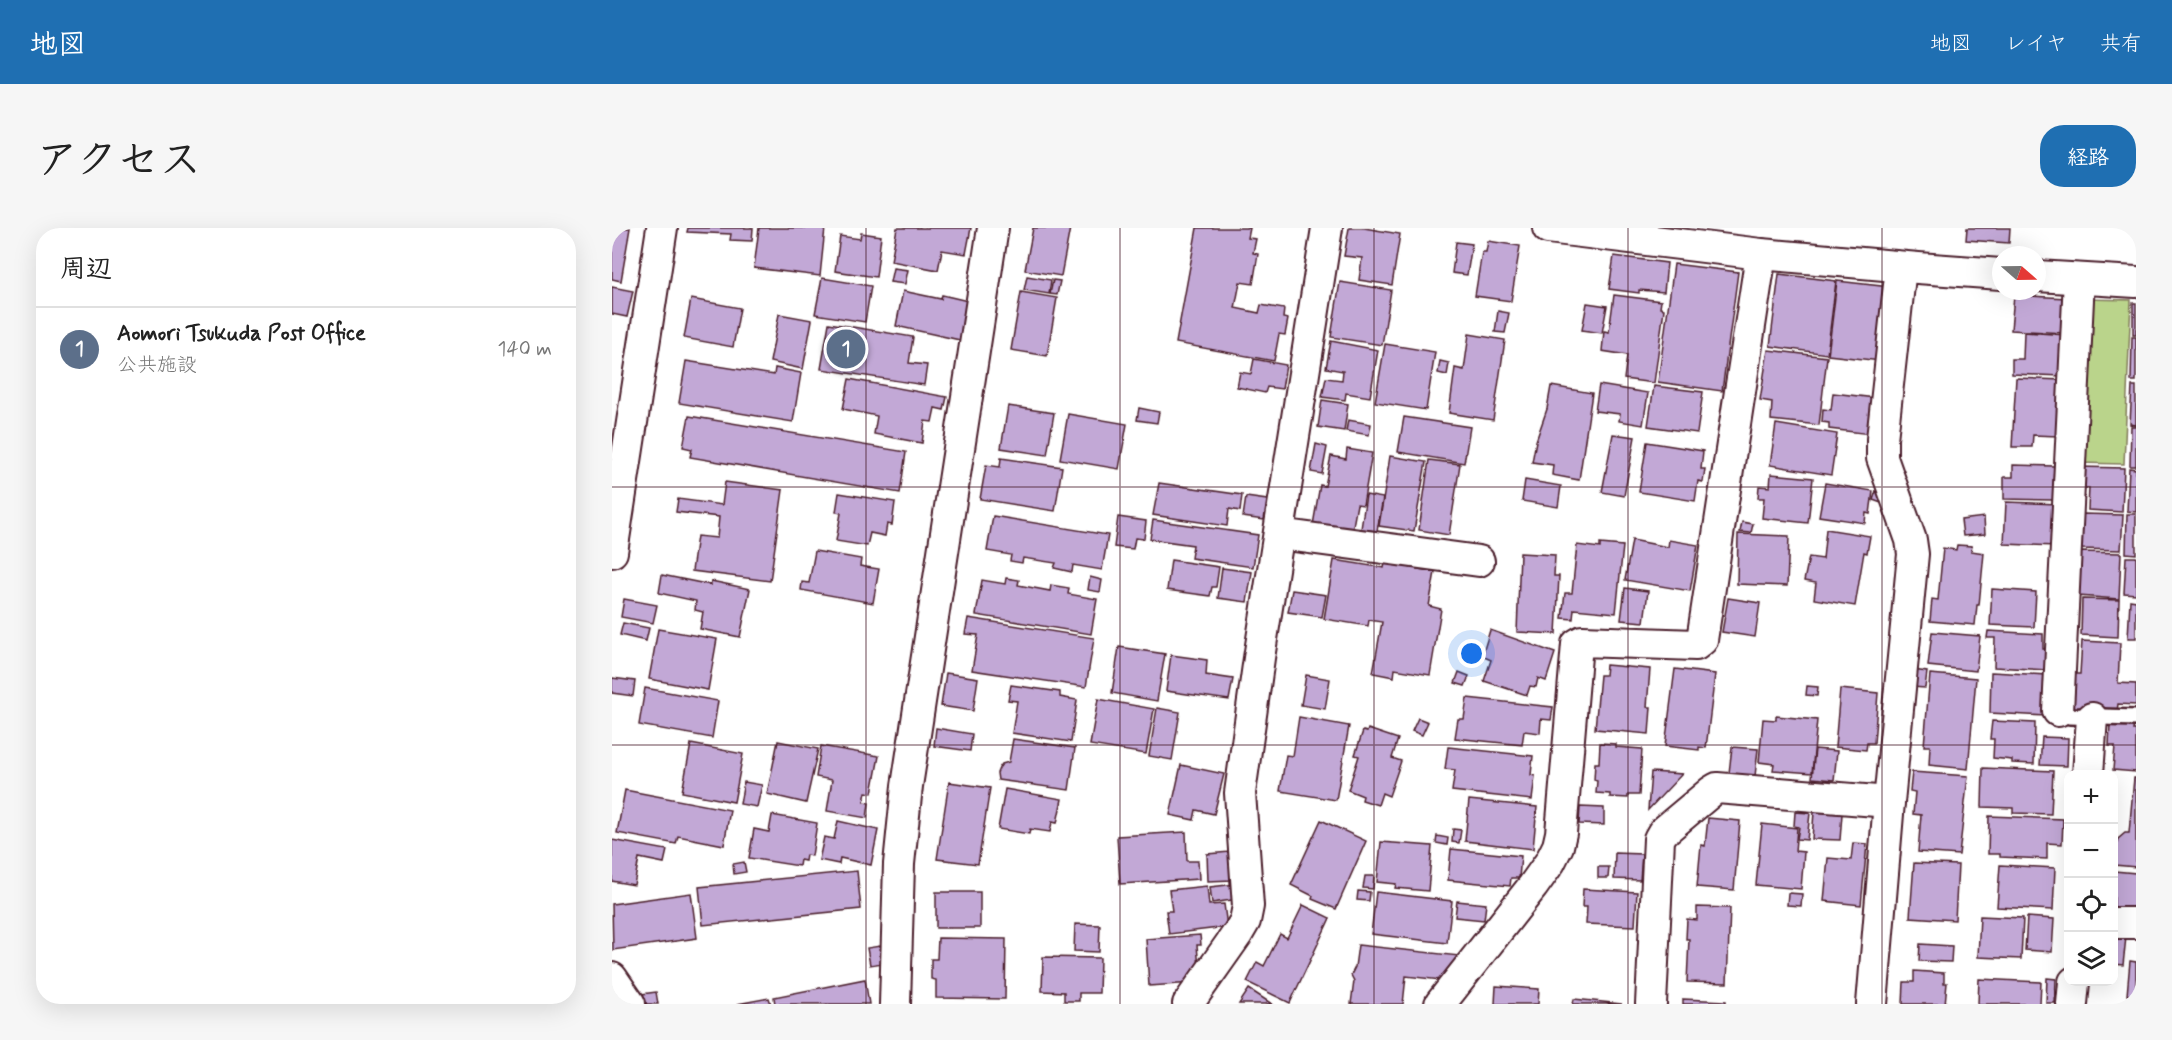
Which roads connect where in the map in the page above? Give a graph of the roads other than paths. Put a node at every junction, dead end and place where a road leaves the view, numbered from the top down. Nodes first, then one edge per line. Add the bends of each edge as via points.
1 (662, 228) edge
2 (993, 228) edge
3 (1327, 228) edge
4 (1548, 228) edge
5 (1761, 254) junction
6 (1901, 267) junction
7 (1992, 273) edge
8 (2046, 277) edge
9 (2079, 279) junction
10 (2136, 282) edge
11 (1279, 534) junction
12 (612, 552) edge
13 (1479, 561) dead end
14 (2058, 711) joint
15 (2092, 718) junction
16 (2136, 718) edge
17 (2088, 770) edge
18 (1889, 802) junction
19 (2118, 922) edge
20 (2136, 923) edge
21 (612, 978) edge
22 (2074, 986) edge
23 (630, 1004) edge
24 (895, 1004) edge
25 (1188, 1004) edge
26 (1440, 1004) edge
27 (1651, 1004) edge
28 (1872, 1004) edge
29 (2073, 1004) edge

1 - 12 street
2 - 24 street via 907,786 899,864
3 - 11 street
4 - 5 street
5 - 6 street
5 - 26 street via 1702,640 1696,645 1582,641 1577,645 1558,846 1533,886
6 - 7 street
6 - 18 street via 1882,458 1913,554
8 - 9 street
9 - 10 street
9 - 14 street
11 - 13 street
11 - 25 street via 1240,793 1248,906 1239,933
14 - 15 lane
15 - 16 lane
15 - 17 street
18 - 27 street via 1717,788 1663,832 1659,839
18 - 28 street
19 - 20 street
21 - 23 street
22 - 29 street

